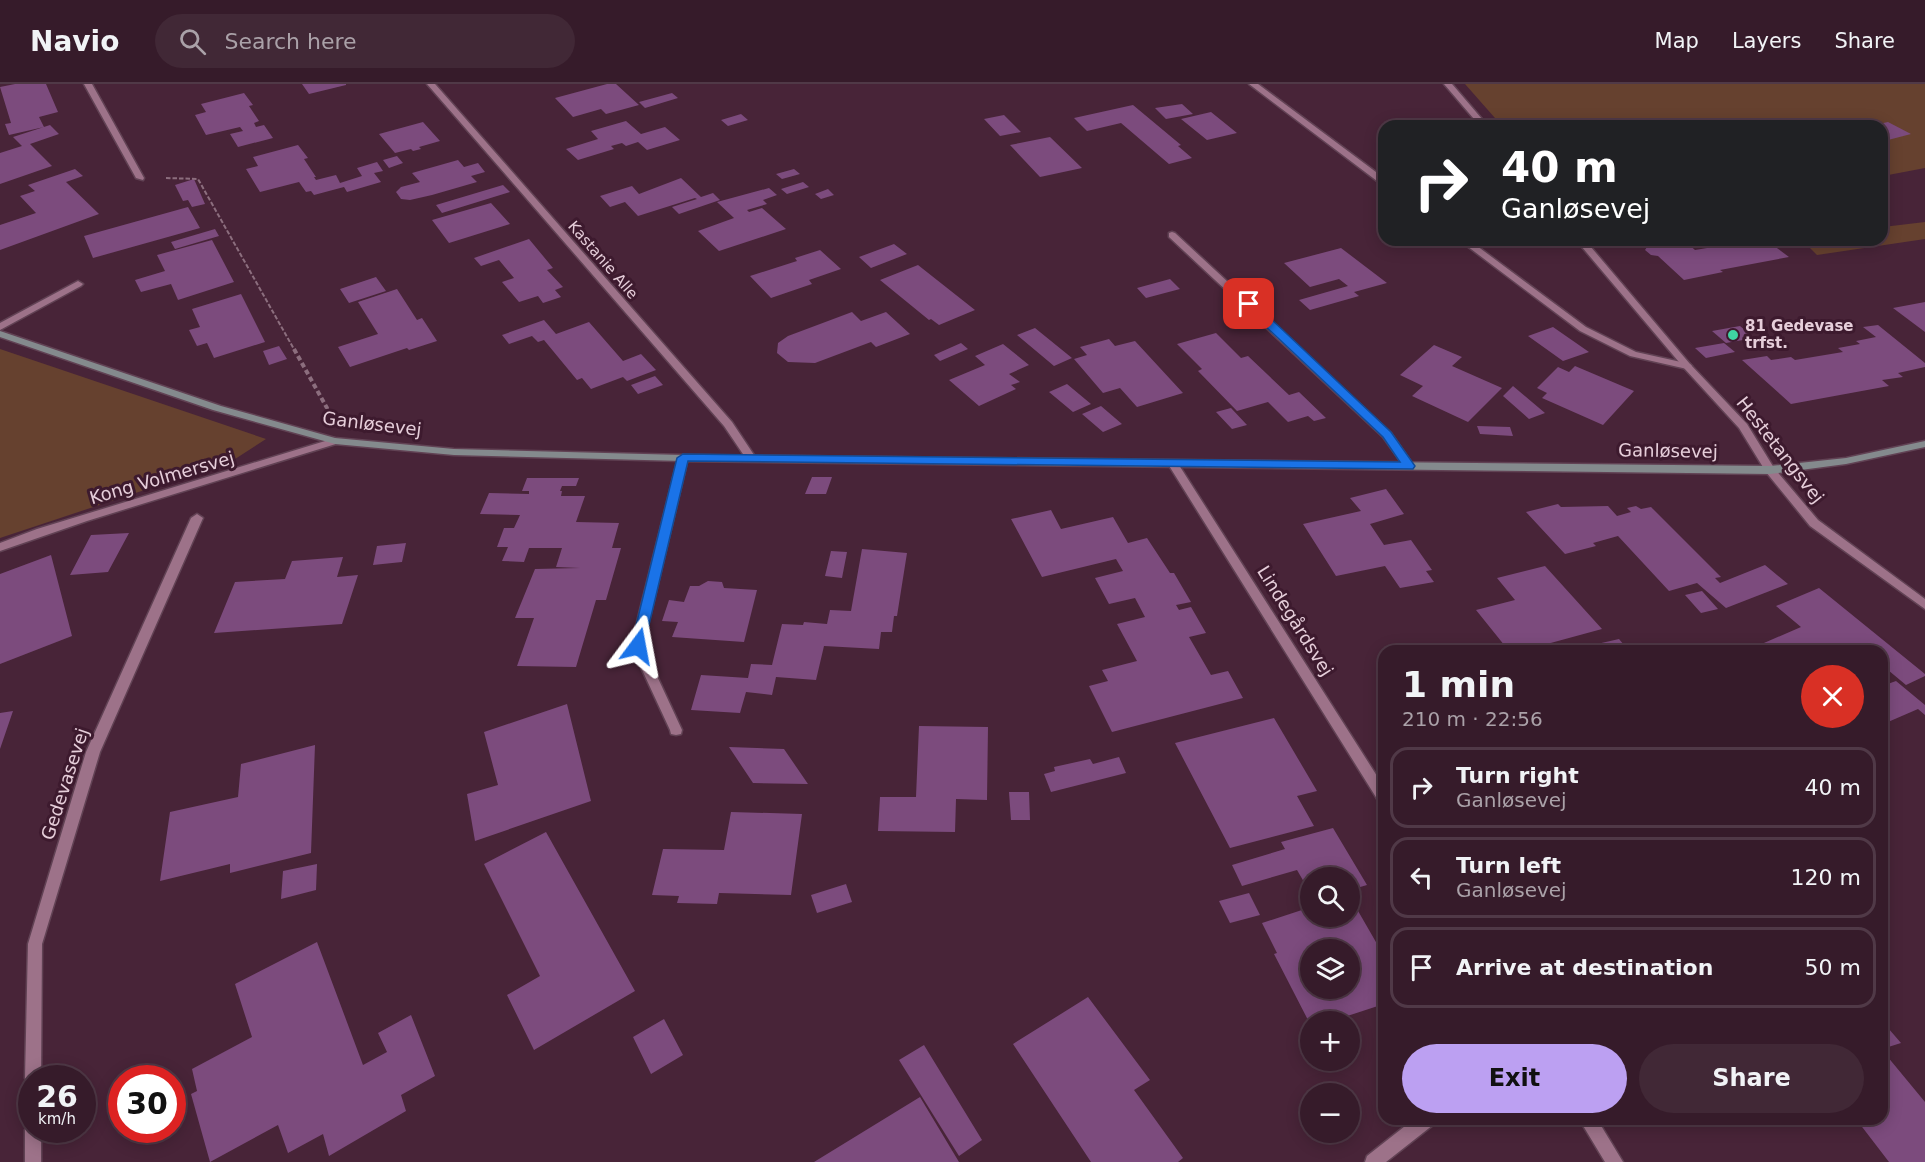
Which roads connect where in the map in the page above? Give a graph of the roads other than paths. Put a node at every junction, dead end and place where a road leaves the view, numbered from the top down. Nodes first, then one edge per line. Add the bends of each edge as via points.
1 (88, 84) edge
2 (431, 84) edge
3 (1253, 84) edge
4 (1448, 84) edge
5 (1479, 120) edge
6 (140, 178) road end
7 (1378, 178) edge
8 (1172, 235) dead end
9 (1471, 246) edge
10 (1585, 246) edge
11 (78, 284) dead end
12 (0, 327) edge
13 (0, 334) edge
14 (1687, 366) junction
15 (335, 441) junction
16 (1925, 444) edge
17 (683, 458) junction
18 (751, 458) junction
19 (1173, 464) junction
20 (1409, 466) junction
21 (1770, 470) junction
22 (198, 518) dead end
23 (0, 547) edge
24 (1925, 605) edge
25 (676, 730) dead end
26 (1378, 789) edge
27 (33, 1065) edge
28 (1419, 1125) edge
29 (1591, 1125) edge
30 (33, 1143) edge
31 (33, 1162) edge
32 (1373, 1162) edge
33 (1615, 1162) edge

1 - 6 street
2 - 18 street, Kastanie Alle via 728,423
3 - 7 street
4 - 5 street
8 - 20 street via 1387,435
9 - 14 street via 1582,329 1633,354
10 - 14 street, Hestetangsvej
11 - 12 street
13 - 15 street, Ganløsevej via 217,408
14 - 21 street, Hestetangsvej via 1743,426
15 - 17 street, Ganløsevej via 454,452
15 - 23 street, Kong Volmersvej via 50,528
16 - 21 street, Ganløsevej
17 - 18 street, Ganløsevej
17 - 25 street via 638,646
18 - 19 street, Ganløsevej
19 - 20 street, Ganløsevej
19 - 26 street, Lindegårdsvej
20 - 21 street, Ganløsevej
21 - 24 street, Hestetangsvej via 1814,523
22 - 27 street, Gedevasevej via 93,752 35,944
28 - 32 street
29 - 33 street
30 - 31 street

